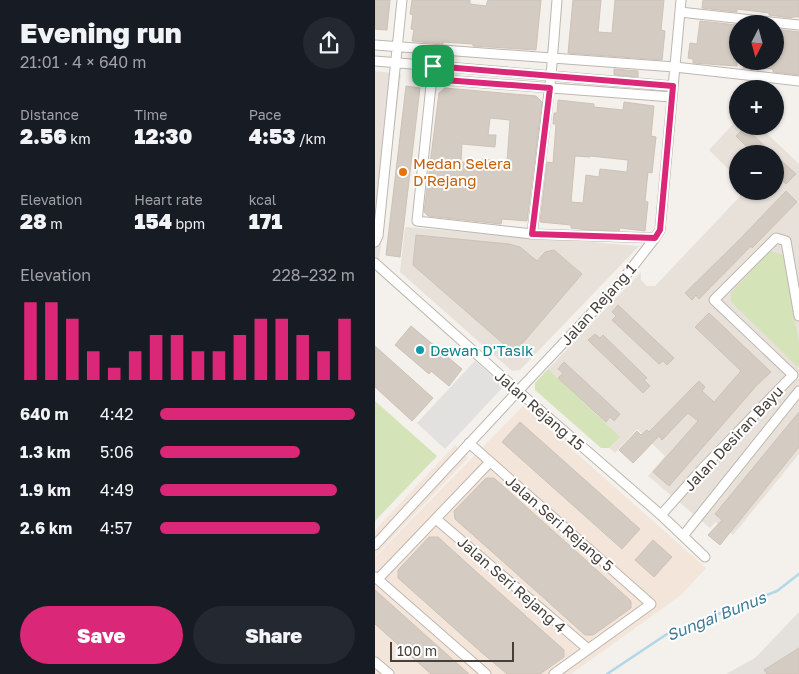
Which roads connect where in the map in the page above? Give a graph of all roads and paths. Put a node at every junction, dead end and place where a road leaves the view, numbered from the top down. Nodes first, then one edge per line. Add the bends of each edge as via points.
1 (402, 0) edge
2 (557, 0) edge
3 (681, 0) edge
4 (679, 12) junction
5 (799, 26) edge
6 (375, 45) edge
7 (397, 48) junction
8 (553, 59) junction
9 (375, 61) edge
10 (396, 63) junction
11 (433, 66) junction
12 (675, 67) junction
13 (551, 76) junction
14 (431, 79) junction
15 (799, 81) edge
16 (673, 86) junction
17 (550, 88) junction
18 (672, 97) junction
19 (532, 234) junction
20 (655, 238) junction
21 (375, 242) edge
22 (375, 263) edge
23 (799, 316) edge
24 (796, 376) edge
25 (518, 391) junction
26 (799, 391) edge
27 (469, 443) junction
28 (490, 462) junction
29 (661, 515) junction
30 (436, 519) junction
31 (683, 536) junction
32 (375, 545) edge
33 (705, 557) dead end
34 (376, 578) edge
35 (588, 649) junction
36 (375, 662) edge
37 (389, 674) edge
38 (486, 674) edge
39 (554, 674) edge

1 - 7 street
2 - 8 street
3 - 4 street, Jalan Rejang 1
4 - 5 street
4 - 12 street, Jalan Rejang 1
6 - 7 street
7 - 8 street
7 - 10 street
8 - 12 street
8 - 13 street
9 - 10 street
10 - 11 street
10 - 21 street
11 - 13 street
11 - 14 street
12 - 15 street
12 - 16 street, Jalan Rejang 1
13 - 16 street
13 - 17 street
14 - 17 street
14 - 19 street via 417,222
16 - 18 street, Jalan Rejang 1
17 - 18 street
17 - 19 street
18 - 20 street, Jalan Rejang 1 via 660,230
19 - 20 street
20 - 25 street, Jalan Rejang 1 via 620,283
22 - 25 street, Jalan Rejang 15
23 - 24 street, Jalan Desiran Bayu via 786,241 775,238 714,300
24 - 29 street, Jalan Desiran Bayu via 702,469
25 - 27 street, Jalan Rejang 1
25 - 29 street, Jalan Rejang 15
26 - 31 street
27 - 28 street, Jalan Seri Rejang 5
27 - 32 street, Jalan Rejang 1
28 - 30 street
28 - 35 street, Jalan Seri Rejang 5 via 651,604
29 - 31 street, Jalan Rejang 15
30 - 34 street
30 - 35 street, Jalan Seri Rejang 4
31 - 33 street, Jalan Rejang 15
34 - 38 street
35 - 39 street
36 - 37 street

